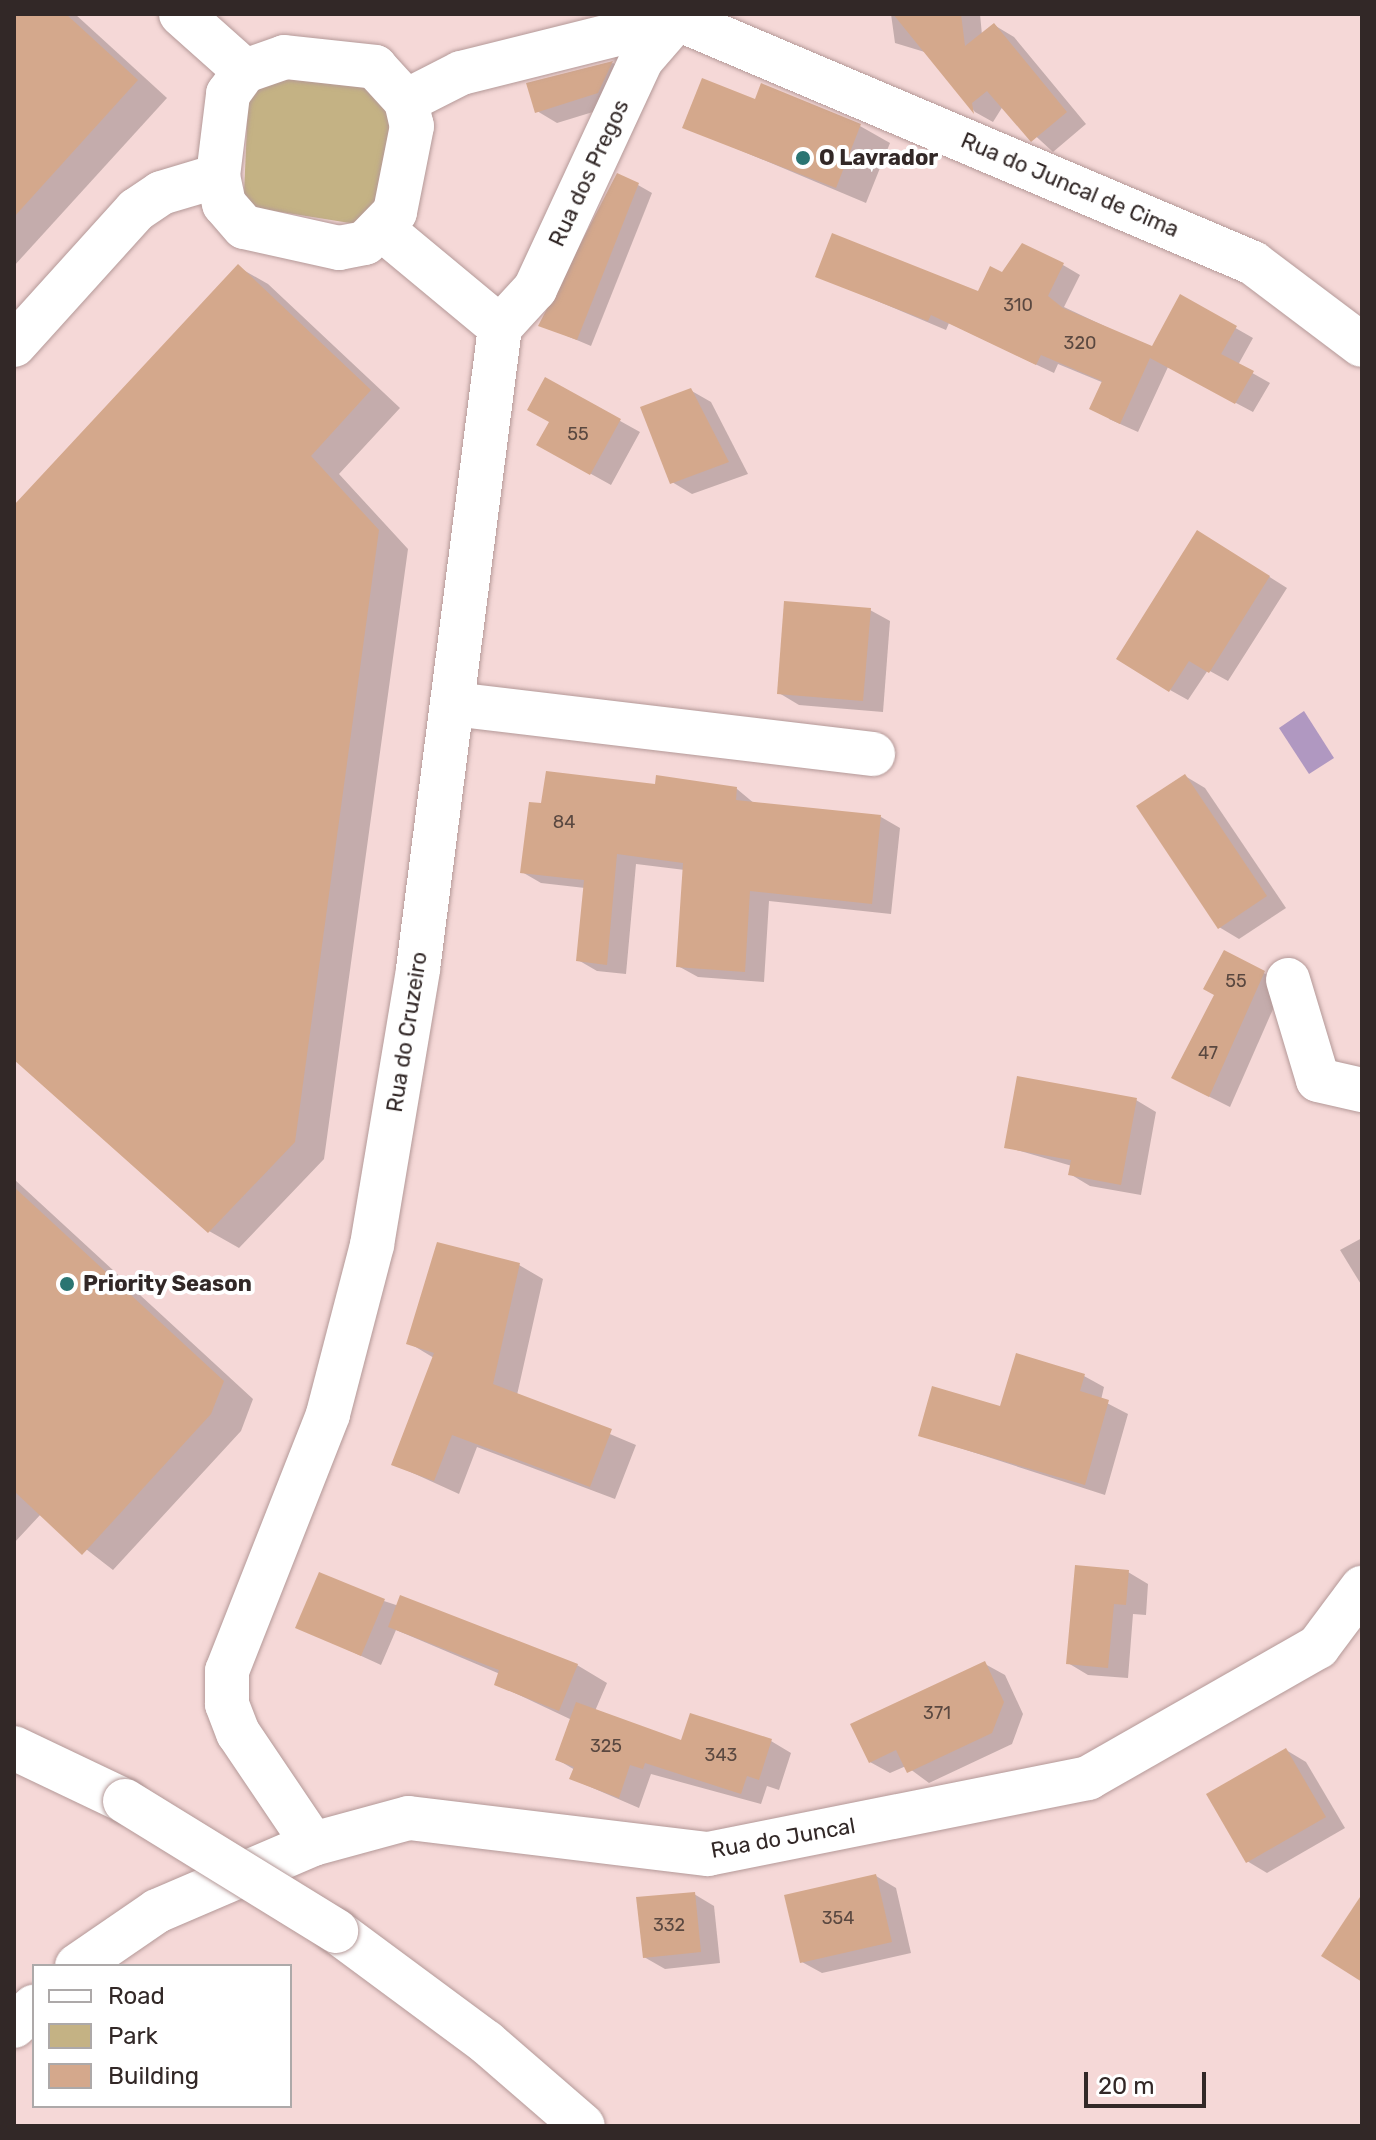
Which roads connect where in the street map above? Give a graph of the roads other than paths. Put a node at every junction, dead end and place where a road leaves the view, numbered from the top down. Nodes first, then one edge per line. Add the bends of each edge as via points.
1 (181, 14) edge
2 (679, 16) edge
3 (245, 71) junction
4 (406, 101) junction
5 (218, 176) junction
6 (382, 229) junction
7 (500, 327) junction
8 (14, 345) edge
9 (1362, 345) edge
10 (453, 704) junction
11 (873, 754) dead end
12 (1288, 980) dead end
13 (1362, 1090) edge
14 (1362, 1588) edge
15 (14, 1748) edge
16 (313, 1844) junction
17 (80, 1964) edge
18 (32, 2009) edge
19 (14, 2026) edge
20 (583, 2126) edge

1 - 3 street
2 - 4 street via 461,73
2 - 7 street, Rua dos Pregos via 642,59 535,289
2 - 9 street, Rua do Juncal de Cima via 1253,263
3 - 4 street via 285,57 375,67
3 - 5 street via 228,94
4 - 6 street via 409,140 395,212
5 - 6 street via 224,204 244,227 339,248 365,243
5 - 8 street via 161,193 136,210
6 - 7 street
7 - 10 street, Rua do Cruzeiro
10 - 11 street
10 - 16 street, Rua do Cruzeiro via 372,1245 328,1414 227,1671 227,1704 238,1733
12 - 13 street via 1318,1080
14 - 16 street, Rua do Juncal via 1318,1647 1088,1778 708,1854 409,1818
15 - 20 street, bridge via 125,1801 336,1931 486,2042
16 - 17 street, Rua do Juncal via 157,1911
18 - 19 street

